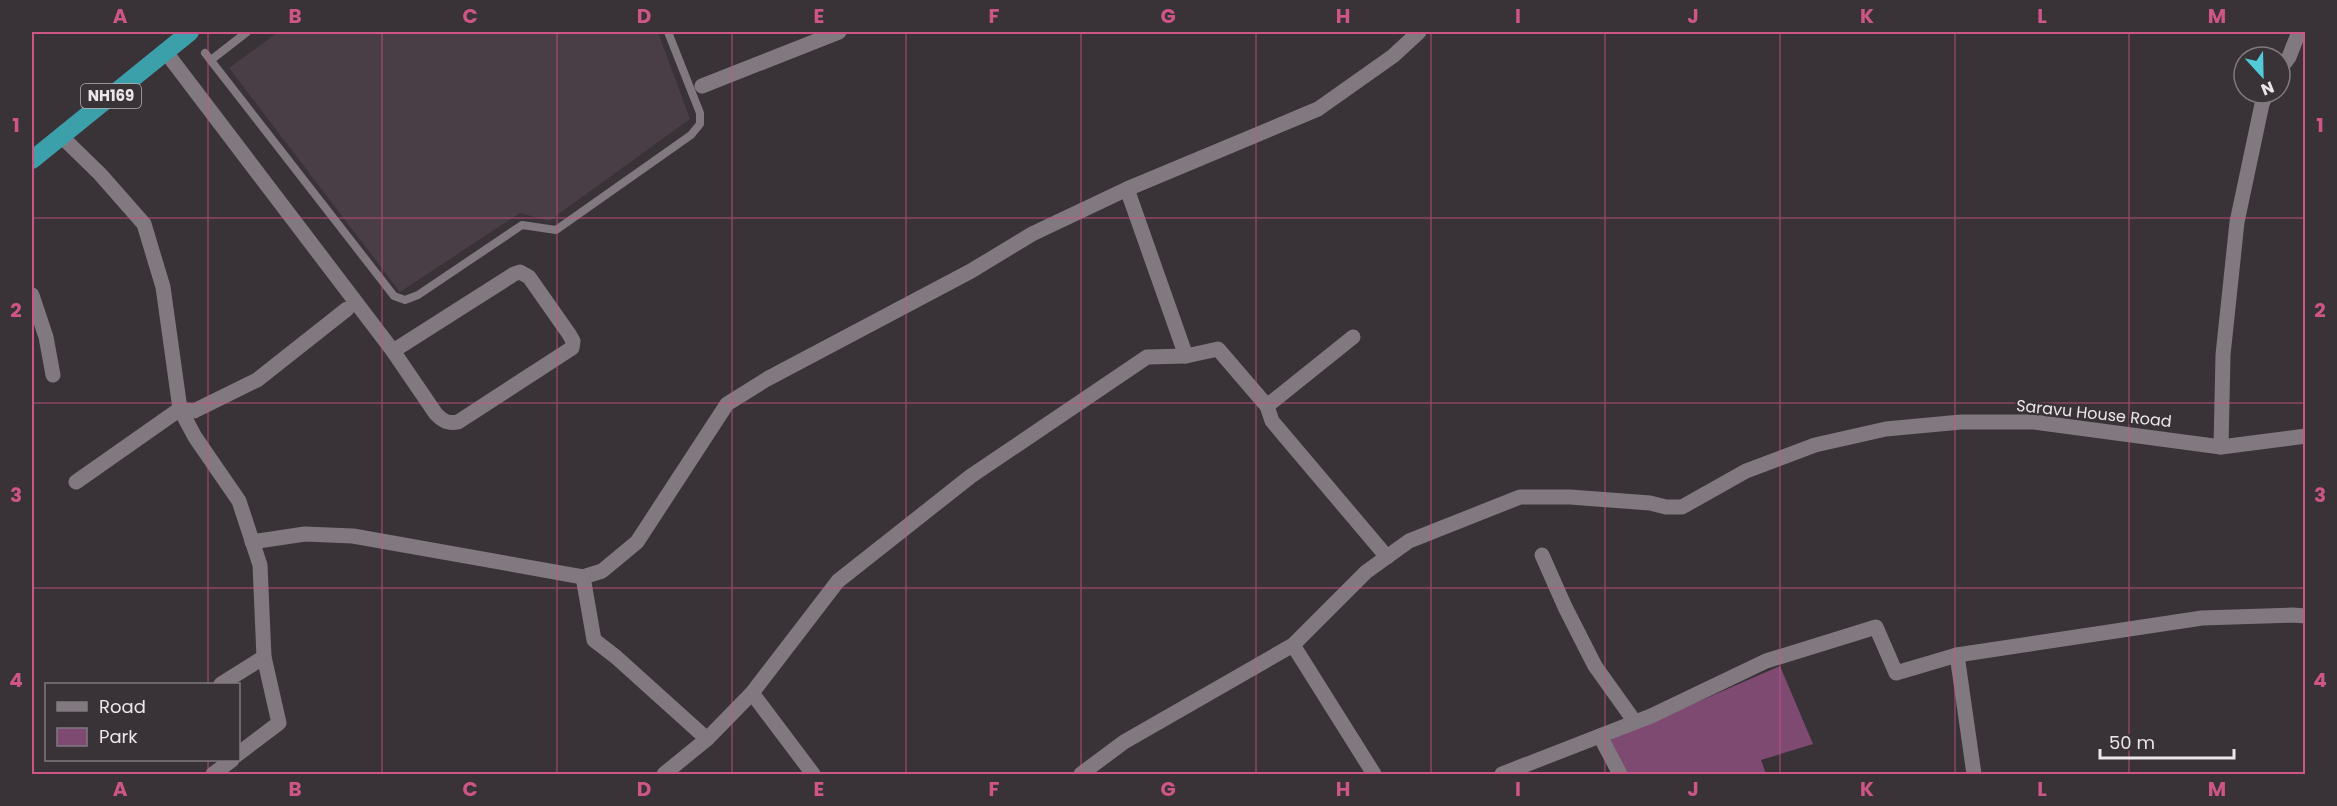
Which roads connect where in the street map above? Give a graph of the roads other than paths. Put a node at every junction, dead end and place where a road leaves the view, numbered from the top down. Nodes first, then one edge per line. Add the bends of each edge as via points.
1 (190, 32) edge
2 (247, 32) edge
3 (668, 32) edge
4 (839, 32) edge
5 (1419, 32) edge
6 (2299, 32) edge
7 (2292, 50) edge
8 (165, 51) junction
9 (205, 53) dead end
10 (211, 60) junction
11 (702, 86) dead end
12 (2262, 105) edge
13 (61, 136) junction
14 (32, 160) edge
15 (1127, 189) junction
16 (32, 295) edge
17 (347, 309) dead end
18 (1353, 337) dead end
19 (393, 351) junction
20 (1186, 356) junction
21 (53, 375) dead end
22 (1267, 406) junction
23 (180, 409) junction
24 (2306, 436) edge
25 (2221, 447) junction
26 (76, 482) dead end
27 (252, 542) junction
28 (1542, 555) dead end
29 (1386, 557) junction
30 (583, 578) junction
31 (2306, 616) edge
32 (1293, 645) junction
33 (1957, 655) junction
34 (264, 657) junction
35 (223, 683) edge
36 (752, 693) junction
37 (1635, 722) junction
38 (1600, 736) junction
39 (707, 739) junction
40 (240, 752) edge
41 (229, 761) edge
42 (1512, 773) edge
43 (213, 774) edge
44 (664, 774) edge
45 (813, 774) edge
46 (1081, 774) edge
47 (1374, 774) edge
48 (1620, 774) edge
49 (1974, 774) edge

1 - 8 highway, NH169
2 - 10 lane
3 - 10 lane via 700,113 700,124 691,135 556,230 522,225 405,300 394,296
4 - 11 street
5 - 15 street via 1393,56 1318,109
6 - 7 street
8 - 13 highway, NH169
8 - 19 street
9 - 10 lane
12 - 25 street via 2237,222 2223,355
13 - 14 highway, NH169
13 - 23 street via 144,224 163,287
15 - 20 street
15 - 30 street via 1032,234 727,404 637,542 602,571
16 - 21 street
17 - 23 street via 257,380 194,411
18 - 22 street
19 - 19 street via 436,414 451,423 567,354 573,341 529,277 520,273
20 - 22 street via 1218,349
20 - 36 street via 1147,357 971,476 838,581
22 - 29 street via 1272,421
23 - 26 street
23 - 27 street via 239,501
24 - 25 street, Saravu House Road
25 - 29 street, Saravu House Road via 2034,422 1961,422 1886,429 1815,445 1746,471 1682,507 1570,497 1520,497 1409,541
27 - 30 street via 305,534 353,536
27 - 34 street via 260,565
28 - 37 street via 1596,666
29 - 32 street, Saravu House Road
30 - 39 street via 594,640
31 - 33 street via 2202,618
32 - 46 street, Saravu House Road via 1124,742
32 - 47 street
33 - 37 street via 1896,673 1876,627 1766,661
33 - 49 street
34 - 35 street
34 - 40 street via 279,723
36 - 39 street
36 - 45 street
37 - 38 street
38 - 42 street
38 - 48 street
39 - 44 street
41 - 43 street

